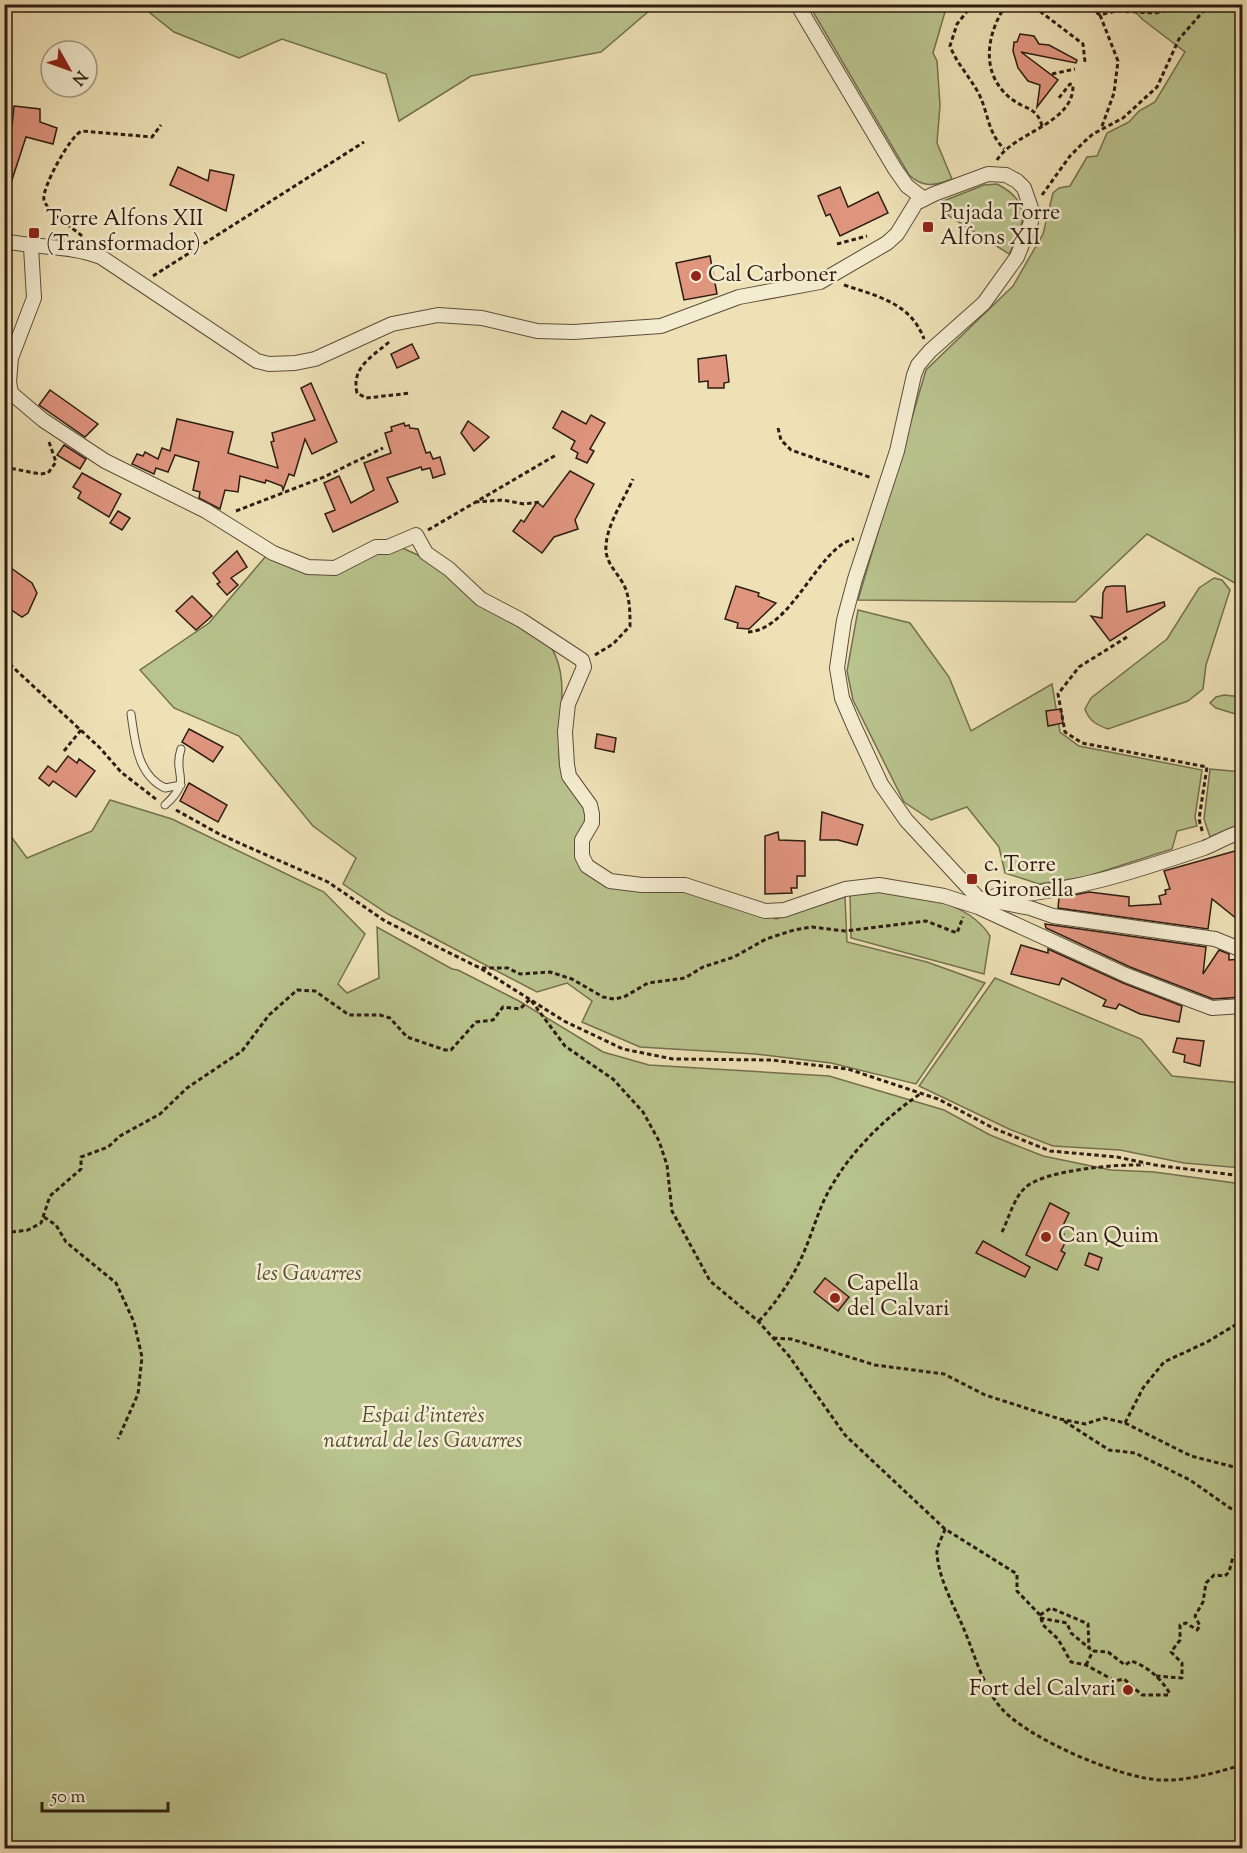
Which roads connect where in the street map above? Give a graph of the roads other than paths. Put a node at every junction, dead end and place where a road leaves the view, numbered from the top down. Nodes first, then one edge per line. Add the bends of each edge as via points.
1 (797, 4) edge
2 (924, 199) junction
3 (4, 241) edge
4 (32, 247) junction
5 (131, 714) dead end
6 (182, 749) dead end
7 (181, 785) junction
8 (165, 805) road end
9 (1242, 832) edge
10 (974, 903) junction
11 (1242, 950) edge
12 (1242, 1006) edge

1 - 2 street via 895,169 907,186
2 - 4 street via 916,202 887,243 834,275 806,286 739,297 651,328 537,331 458,315 409,320 375,330 315,359 295,363 269,364 240,352 101,257 74,248
2 - 10 street via 988,174 1006,175 1024,188 1031,222 1025,241 984,303 918,365 888,484 844,620 837,658 842,698 877,774 894,804
3 - 4 street
4 - 10 street via 34,298 11,358 9,382 12,393 43,420 105,461 206,511 273,553 308,567 335,568 376,547 388,547 416,535 426,553 481,599 521,620 584,663 568,704 564,732 569,776 592,814 592,823 582,840 582,856 596,874 621,884 691,886 765,911 784,910 845,889 879,885
5 - 7 lane via 137,753 149,774 165,788
6 - 7 lane via 178,761
7 - 8 lane
9 - 10 street via 1091,884
10 - 11 street via 1215,939
10 - 12 street via 1126,975 1188,999 1212,1008

